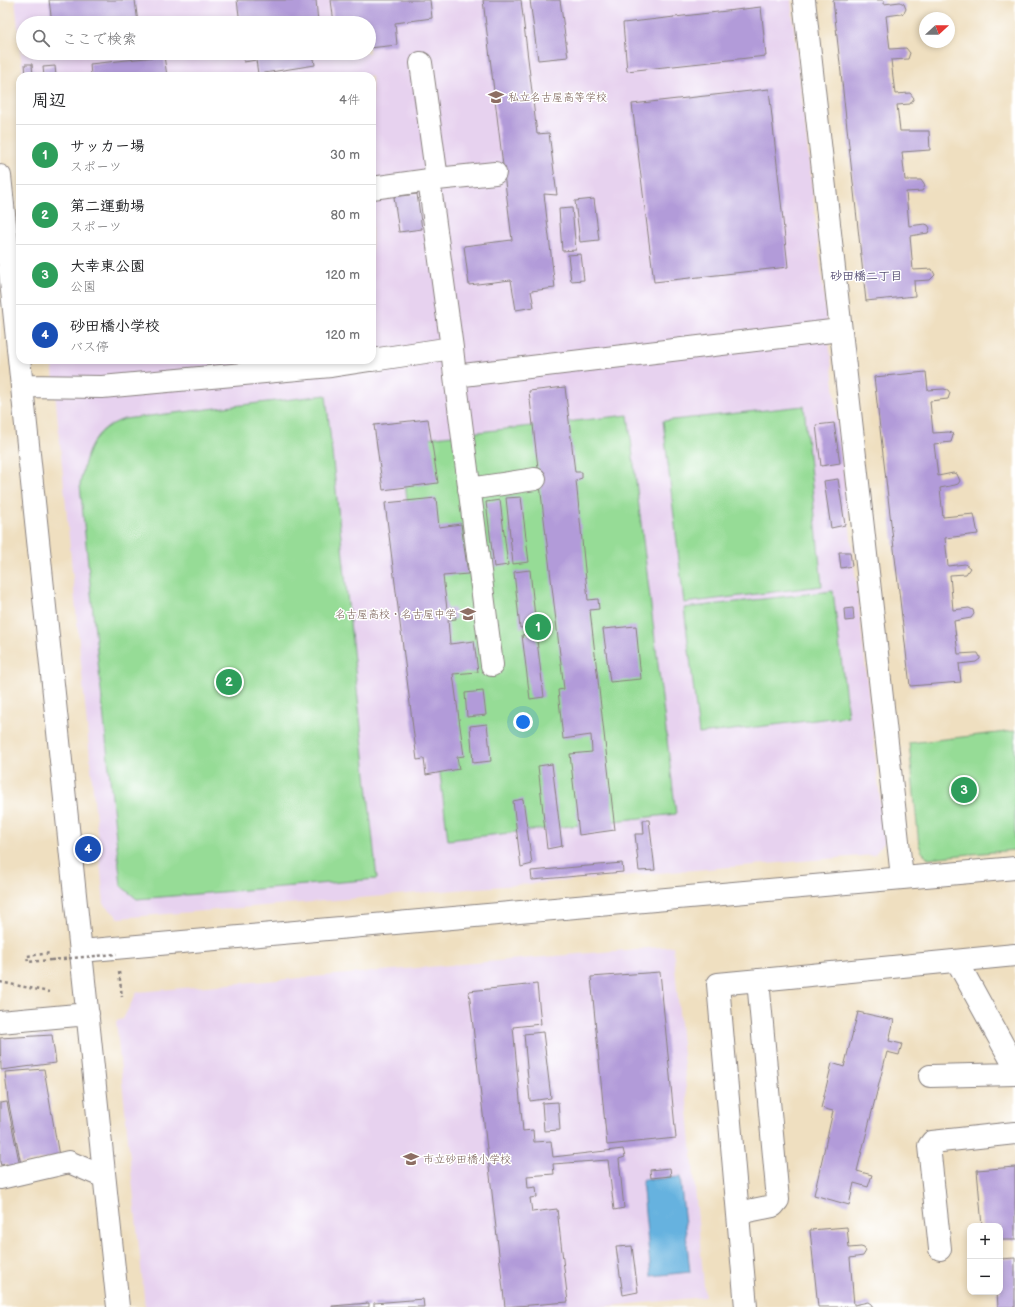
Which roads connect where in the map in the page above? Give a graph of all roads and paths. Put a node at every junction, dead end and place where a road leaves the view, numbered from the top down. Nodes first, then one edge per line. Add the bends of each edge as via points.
1 (804, 0) edge
2 (421, 63) dead end
3 (495, 174) dead end
4 (0, 176) edge
5 (433, 180) junction
6 (376, 187) edge
7 (16, 329) edge
8 (840, 330) junction
9 (452, 348) junction
10 (376, 359) edge
11 (20, 364) edge
12 (310, 364) edge
13 (455, 376) junction
14 (22, 386) junction
15 (535, 480) dead end
16 (469, 489) junction
17 (492, 665) dead end
18 (1015, 868) edge
19 (902, 877) junction
20 (81, 951) junction
21 (51, 953) dead end
22 (117, 954) dead end
23 (1015, 955) edge
24 (957, 961) junction
25 (119, 974) dead end
26 (758, 980) junction
27 (0, 982) edge
28 (85, 990) junction
29 (122, 997) dead end
30 (88, 1014) junction
31 (0, 1022) edge
32 (1015, 1068) edge
33 (1015, 1074) edge
34 (930, 1076) dead end
35 (1015, 1134) edge
36 (104, 1177) junction
37 (0, 1178) edge
38 (738, 1213) junction
39 (940, 1249) dead end
40 (118, 1307) edge
41 (746, 1307) edge

1 - 8 street
2 - 5 street
3 - 5 street
4 - 7 street
5 - 6 street
5 - 9 street
8 - 13 street
8 - 19 street
9 - 10 street
9 - 13 street
11 - 14 street
12 - 14 street via 102,387
13 - 16 street
14 - 20 street
15 - 16 street
16 - 17 street
18 - 19 street
19 - 20 street
20 - 28 street
21 - 22 path, bridge via 27,956 28,962
23 - 24 street
24 - 26 street
24 - 32 street
25 - 29 path
26 - 38 street via 778,1200 772,1206
26 - 38 street via 718,984
27 - 28 path via 58,995
28 - 30 street
30 - 31 street
30 - 36 street
33 - 34 street
35 - 39 street via 932,1142 929,1146
36 - 37 street via 69,1162
36 - 40 street
38 - 41 street

